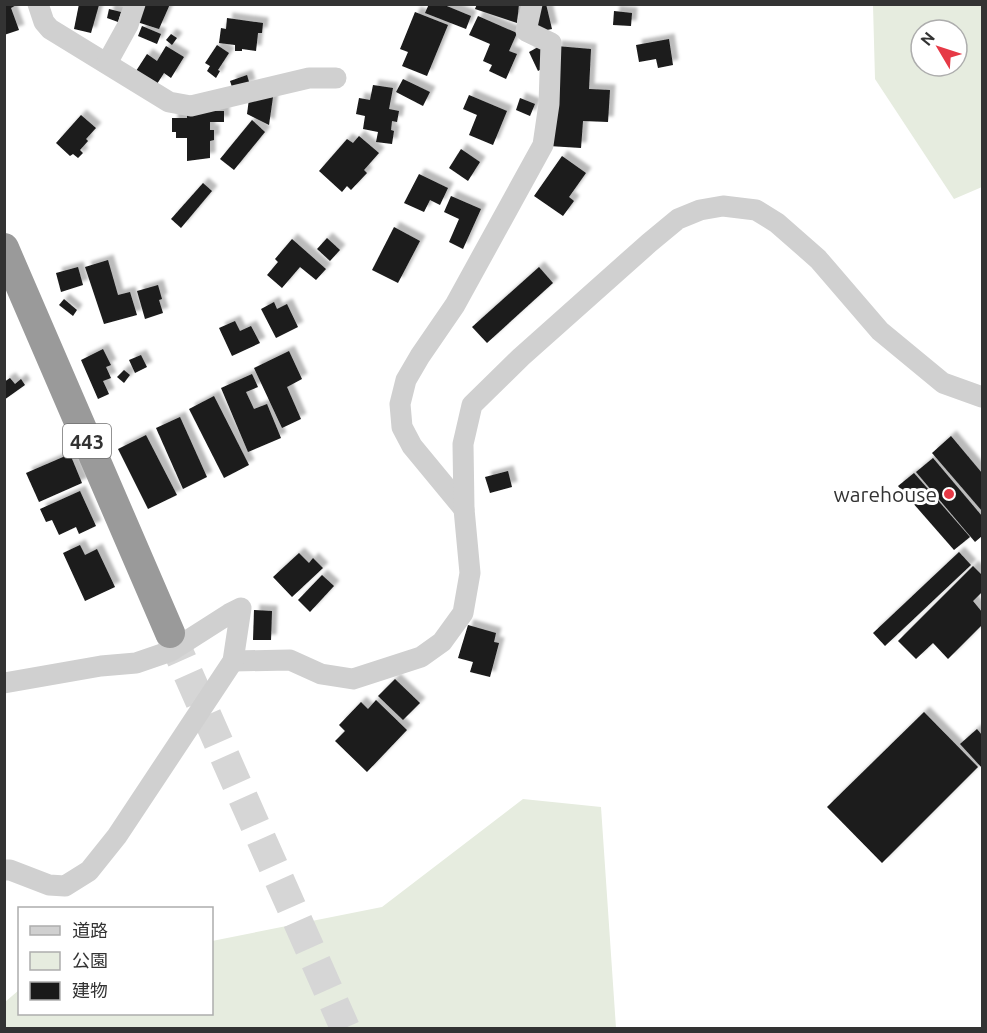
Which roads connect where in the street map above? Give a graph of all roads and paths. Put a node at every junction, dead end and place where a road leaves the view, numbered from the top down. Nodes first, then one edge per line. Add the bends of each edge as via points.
1 (38, 4) edge
2 (135, 4) edge
3 (532, 4) edge
4 (107, 63) junction
5 (336, 78) dead end
6 (4, 248) edge
7 (982, 397) edge
8 (464, 509) junction
9 (170, 633) tunnel mouth
10 (233, 661) junction
11 (4, 683) edge
12 (4, 870) edge

1 - 4 street via 50,29
2 - 4 street
3 - 8 street via 526,31 551,43 543,146 455,305 406,380 400,404 402,427 412,446
4 - 5 street via 169,102 191,106 309,78
6 - 9 highway, 443
7 - 8 street via 943,382 880,332 818,259 777,223 756,210 723,206 700,210 678,219 649,243 472,405 463,444
8 - 10 street via 470,573 463,613 442,642 421,657 353,679 321,674 290,660
10 - 11 street via 241,608 171,651 135,663
10 - 12 street via 117,836 89,871 65,886 49,885

